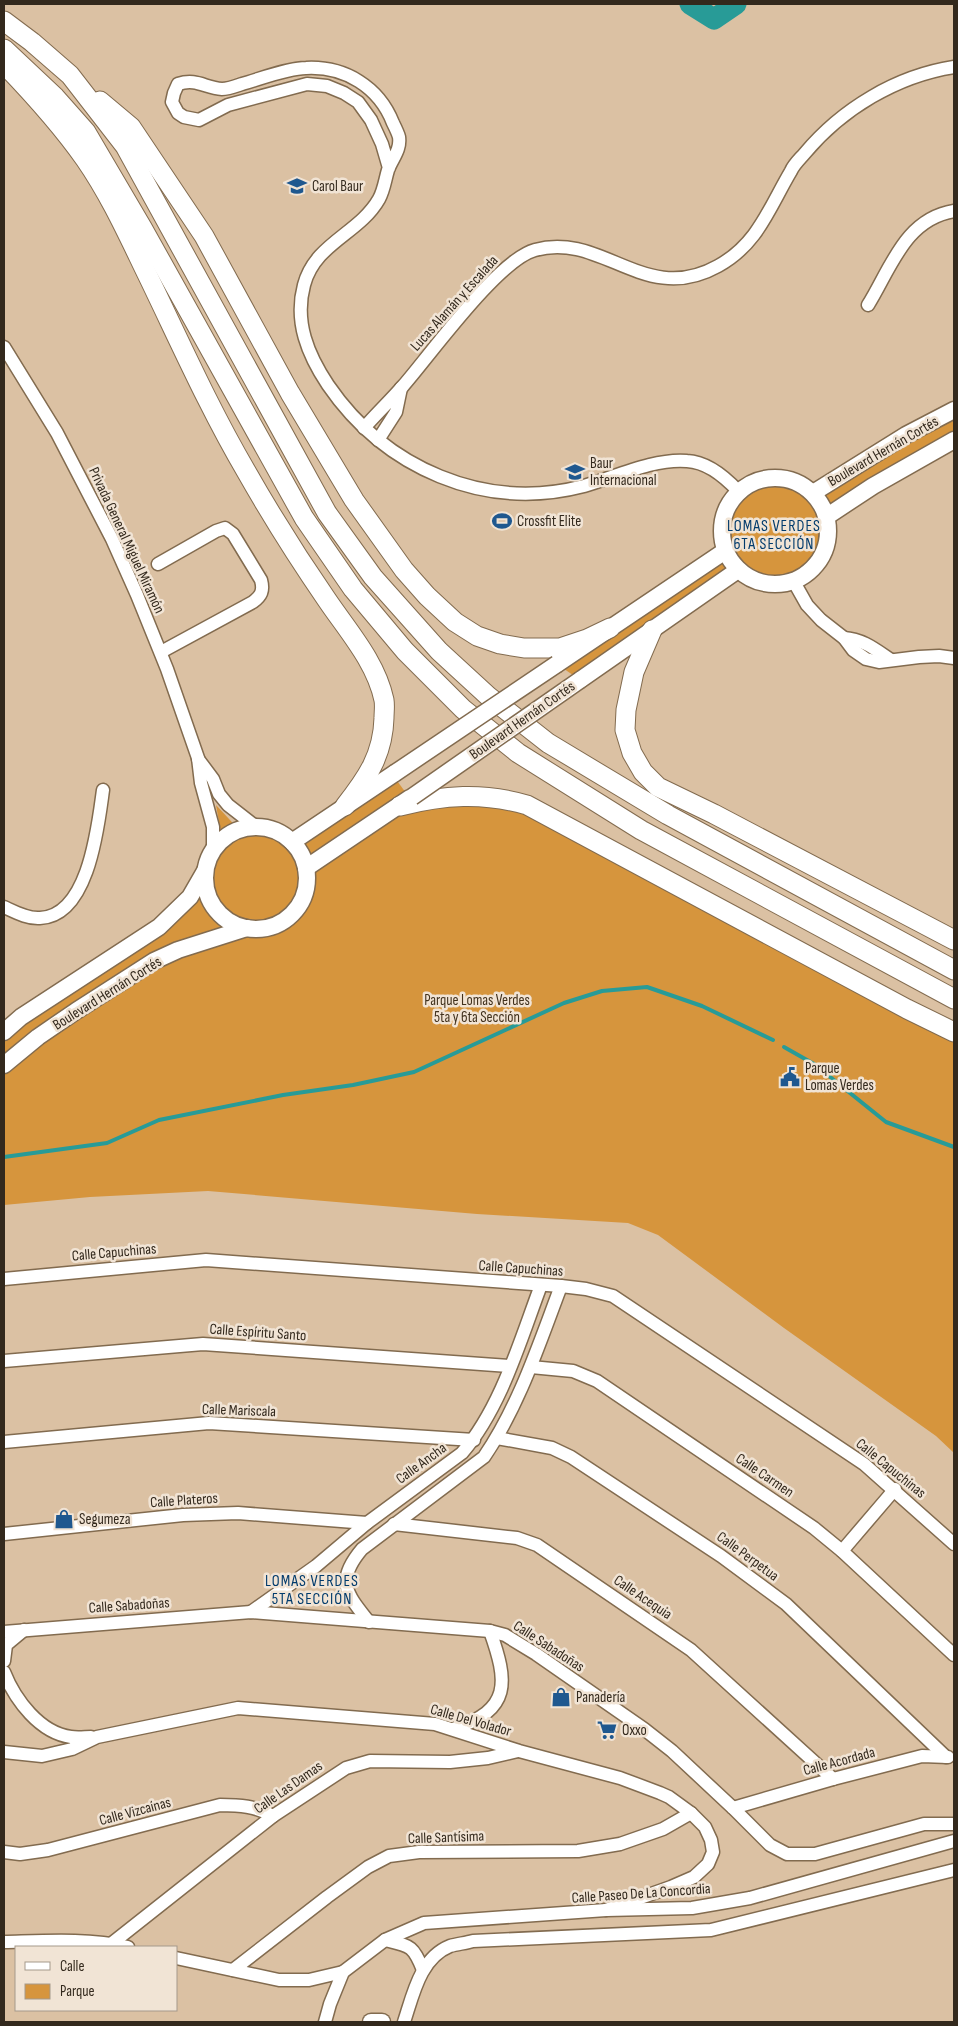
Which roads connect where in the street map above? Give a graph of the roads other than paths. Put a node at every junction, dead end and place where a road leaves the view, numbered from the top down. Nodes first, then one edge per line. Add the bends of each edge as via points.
1 (4, 21) edge
2 (4, 49) edge
3 (4, 64) edge
4 (954, 68) edge
5 (70, 75) junction
6 (388, 168) junction
7 (954, 211) edge
8 (868, 306) dead end
9 (4, 347) edge
10 (402, 388) junction
11 (954, 410) edge
12 (364, 428) junction
13 (378, 440) junction
14 (954, 440) edge
15 (738, 492) junction
16 (813, 493) junction
17 (826, 517) junction
18 (725, 551) junction
19 (158, 564) dead end
20 (738, 570) junction
21 (794, 582) junction
22 (610, 628) junction
23 (652, 630) junction
24 (161, 652) junction
25 (954, 658) edge
26 (198, 758) junction
27 (103, 790) dead end
28 (219, 794) junction
29 (206, 800) junction
30 (406, 801) junction
31 (344, 806) junction
32 (255, 826) junction
33 (292, 842) junction
34 (213, 849) junction
35 (306, 868) junction
36 (205, 870) junction
37 (4, 907) edge
38 (248, 928) junction
39 (954, 940) edge
40 (954, 970) edge
41 (954, 999) edge
42 (4, 1032) edge
43 (954, 1032) edge
44 (4, 1065) edge
45 (4, 1279) edge
46 (542, 1285) junction
47 (561, 1286) junction
48 (4, 1361) edge
49 (510, 1366) junction
50 (531, 1367) junction
51 (497, 1438) junction
52 (474, 1440) junction
53 (4, 1442) edge
54 (894, 1489) junction
55 (367, 1523) junction
56 (394, 1524) junction
57 (4, 1534) edge
58 (954, 1544) edge
59 (842, 1551) junction
60 (251, 1612) junction
61 (369, 1622) junction
62 (24, 1630) junction
63 (490, 1631) junction
64 (4, 1632) edge
65 (954, 1655) edge
66 (4, 1661) edge
67 (4, 1672) edge
68 (453, 1729) junction
69 (97, 1737) junction
70 (519, 1751) junction
71 (4, 1752) edge
72 (950, 1758) edge
73 (833, 1779) junction
74 (733, 1808) junction
75 (691, 1812) junction
76 (273, 1816) junction
77 (954, 1824) edge
78 (954, 1841) edge
79 (4, 1852) edge
80 (954, 1870) edge
81 (606, 1910) junction
82 (386, 1940) junction
83 (4, 1942) edge
84 (112, 1944) junction
85 (123, 1946) edge
86 (178, 1958) edge
87 (233, 1970) junction
88 (423, 1970) junction
89 (343, 1972) junction
90 (325, 2022) edge
91 (372, 2022) edge
92 (382, 2022) edge
93 (404, 2022) edge

1 - 5 highway
2 - 41 highway via 55,96 86,132 314,534 353,589 405,651 456,702 518,753 641,830
3 - 31 highway via 48,111 109,199 245,470 375,673 385,702 381,743 365,781
4 - 10 street, Lucas Alamán y Escalada via 920,76 882,91 848,111 818,138 792,169 766,219 746,246 718,267 685,279 656,278 591,252 563,246 534,250 509,264 486,288
5 - 22 highway via 131,128 204,236 354,500 404,570 427,596 455,622 477,636 524,648 560,648
5 - 40 highway via 125,146 328,513 373,576 439,651 488,696 548,743 668,815
6 - 6 street via 397,153 399,137 387,108 372,90 356,78 331,69 304,68 223,89 188,81 178,84 174,93 172,102 178,113 184,118 199,120 228,105 307,84 327,86 358,102 382,144
6 - 12 street via 379,199 370,211 327,247 308,271 300,300 305,344 315,364 340,401
7 - 8 street via 920,225 900,247
9 - 24 street, Privada General Miguel Miramón via 56,433 112,540
10 - 12 street, Lucas Alamán y Escalada
10 - 13 street, Lucas Alamán y Escalada via 396,412
11 - 16 main road, Boulevard Hernán Cortés via 906,435
12 - 13 street
13 - 15 street via 411,464 430,473 450,481 498,491 557,491 650,466 688,460 723,476
14 - 17 main road, Boulevard Hernán Cortés
15 - 16 main road via 755,480 776,477 796,482
15 - 18 main road via 725,509 721,530
16 - 17 main road
17 - 21 main road via 828,536 823,555 811,571
18 - 20 main road
18 - 22 main road, Boulevard Hernán Cortés
19 - 24 street via 226,528 233,534 263,588 253,602
20 - 21 main road via 764,584
20 - 23 main road, Boulevard Hernán Cortés
21 - 25 street via 807,606 844,638 866,644 891,660 932,656
22 - 31 main road, Boulevard Hernán Cortés, bridge
23 - 30 main road, Boulevard Hernán Cortés, bridge
23 - 39 highway via 634,672 626,710 625,730 632,753 643,772 658,787
24 - 26 street, Privada General Miguel Miramón
26 - 28 street, Privada General Miguel Miramón
26 - 29 street, Privada General Miguel Miramón via 200,783
27 - 37 street via 92,856 66,907 42,918 32,918
28 - 29 street
28 - 32 street, Privada General Miguel Miramón via 237,814
29 - 34 street, Privada General Miguel Miramón via 213,827
30 - 35 main road, Boulevard Hernán Cortés
30 - 43 highway via 474,796 526,805
31 - 33 main road, Boulevard Hernán Cortés
32 - 33 main road via 281,833
32 - 34 main road via 230,833
33 - 35 main road
34 - 36 main road
35 - 38 main road via 305,893 292,914 272,926
36 - 38 main road via 211,903 226,920
36 - 42 main road, Boulevard Hernán Cortés via 190,897 159,927 20,1017
38 - 44 main road, Boulevard Hernán Cortés via 154,961 68,1016
45 - 46 street, Calle Capuchinas via 206,1260
46 - 47 street, Calle Capuchinas
46 - 49 street, Calle Ancha
47 - 50 street
47 - 54 street, Calle Capuchinas via 613,1296 864,1464
48 - 49 street, Calle Espíritu Santo via 203,1344
49 - 52 street, Calle Ancha via 495,1405
50 - 51 street
50 - 59 street, Calle Carmen via 573,1371 597,1380 814,1528
51 - 56 street via 484,1457
51 - 72 street, Calle Perpetua via 552,1448 571,1457 721,1556 786,1604
52 - 53 street, Calle Mariscala via 209,1423
52 - 55 street, Calle Ancha via 462,1453
54 - 58 street, Calle Capuchinas
54 - 59 street
55 - 57 street, Calle Plateros via 238,1513 146,1518
55 - 60 street, Calle Ancha via 316,1566
56 - 61 street via 362,1549 350,1563 346,1579 349,1597
56 - 73 street, Calle Acequia via 517,1538 536,1545 691,1650
59 - 65 street, Calle Carmen
60 - 61 street, Calle Sabadoñas
60 - 62 street, Calle Sabadoñas
61 - 63 street, Calle Sabadoñas
62 - 64 street, Calle Sabadoñas
62 - 66 street via 6,1645
63 - 68 street via 500,1658 503,1675 501,1693 493,1707 479,1718
63 - 74 street, Calle Sabadoñas via 505,1635 536,1654 644,1729
67 - 69 street via 24,1706 46,1728 71,1737
68 - 69 street, Calle Del Volador via 392,1719 238,1708
68 - 70 street, Calle Del Volador
69 - 71 street, Calle Del Volador via 42,1756
70 - 75 street, Calle Del Volador via 620,1778 669,1797
70 - 76 street, Calle Las Damas via 450,1762 370,1761 346,1768
72 - 73 street, Calle Acordada via 922,1756
73 - 74 street, Calle Acordada
74 - 77 street, Calle Sabadoñas via 770,1845 787,1854 815,1854 924,1824
75 - 81 street, Calle Del Volador via 712,1840 713,1852 708,1864 694,1877
75 - 87 street, Calle Santísima via 663,1829 620,1844 578,1851 419,1852 389,1856 327,1896
76 - 79 street, Calle Vizcaínas via 259,1808 220,1806 48,1850 20,1854
76 - 84 street, Calle Las Damas
78 - 81 street, Calle Paseo De La Concordia via 750,1898 692,1908
80 - 88 street via 711,1930 473,1941 449,1946
81 - 82 street, Calle Paseo De La Concordia via 424,1923
82 - 88 street via 407,1945 414,1951
82 - 89 street, Calle Paseo De La Concordia
83 - 84 street via 58,1940
84 - 85 street
86 - 87 street
87 - 89 street via 279,1980 309,1980
88 - 93 street
89 - 90 street
91 - 92 main road

